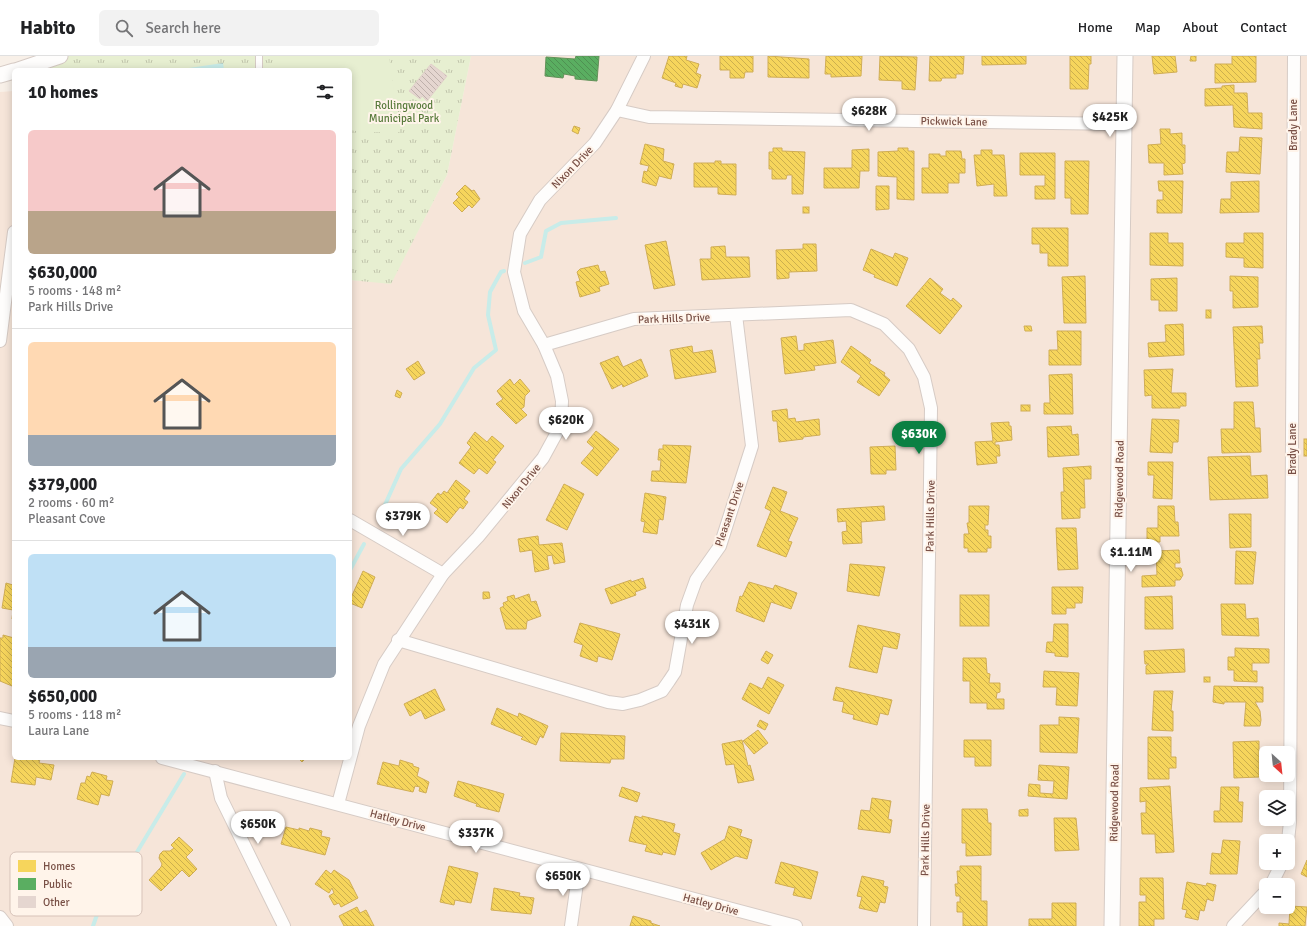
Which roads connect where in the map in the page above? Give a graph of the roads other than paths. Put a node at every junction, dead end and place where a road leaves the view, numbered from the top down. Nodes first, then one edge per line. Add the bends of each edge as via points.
1 (60, 56) edge
2 (259, 56) edge
3 (644, 56) edge
4 (1125, 56) edge
5 (1294, 56) edge
6 (30, 68) edge
7 (259, 68) edge
8 (12, 72) edge
9 (0, 75) edge
10 (617, 110) junction
11 (1124, 124) junction
12 (12, 248) edge
13 (736, 315) junction
14 (0, 341) edge
15 (544, 345) junction
16 (352, 521) edge
17 (443, 574) junction
18 (398, 640) junction
19 (0, 718) edge
20 (12, 721) edge
21 (352, 752) edge
22 (170, 760) edge
23 (350, 760) edge
24 (215, 771) junction
25 (338, 804) junction
26 (1289, 834) edge
27 (579, 869) junction
28 (1259, 899) edge
29 (0, 917) edge
30 (8, 926) edge
31 (284, 926) edge
32 (571, 926) edge
33 (796, 926) edge
34 (924, 926) edge
35 (1112, 926) edge
36 (1234, 926) edge

1 - 6 street
2 - 7 lane
3 - 10 street, Nixon Drive
4 - 11 street, Ridgewood Road
5 - 26 street, Brady Lane
8 - 9 street
10 - 11 street, Pickwick Lane via 649,117
10 - 15 street, Nixon Drive via 595,143 540,200 520,234 514,272 524,311
11 - 35 street, Ridgewood Road
12 - 14 street
13 - 15 street, Park Hills Drive via 634,319
13 - 18 street, Pleasant Drive via 752,446 720,546 696,580 687,605 675,672 662,691 623,704 608,702
13 - 34 street, Park Hills Drive via 851,310 884,324 909,349 924,377 932,408
15 - 17 street, Nixon Drive via 557,376 562,401 561,425 543,458 478,537
16 - 17 street
17 - 18 street, Nixon Drive
18 - 21 street, Nixon Drive via 384,664 359,726
19 - 20 street
22 - 24 street, Hatley Drive
23 - 25 street, Nixon Drive
24 - 25 street, Hatley Drive
24 - 31 street via 221,798
25 - 27 street, Hatley Drive
27 - 32 street
27 - 33 street, Hatley Drive
28 - 36 street
29 - 30 street

